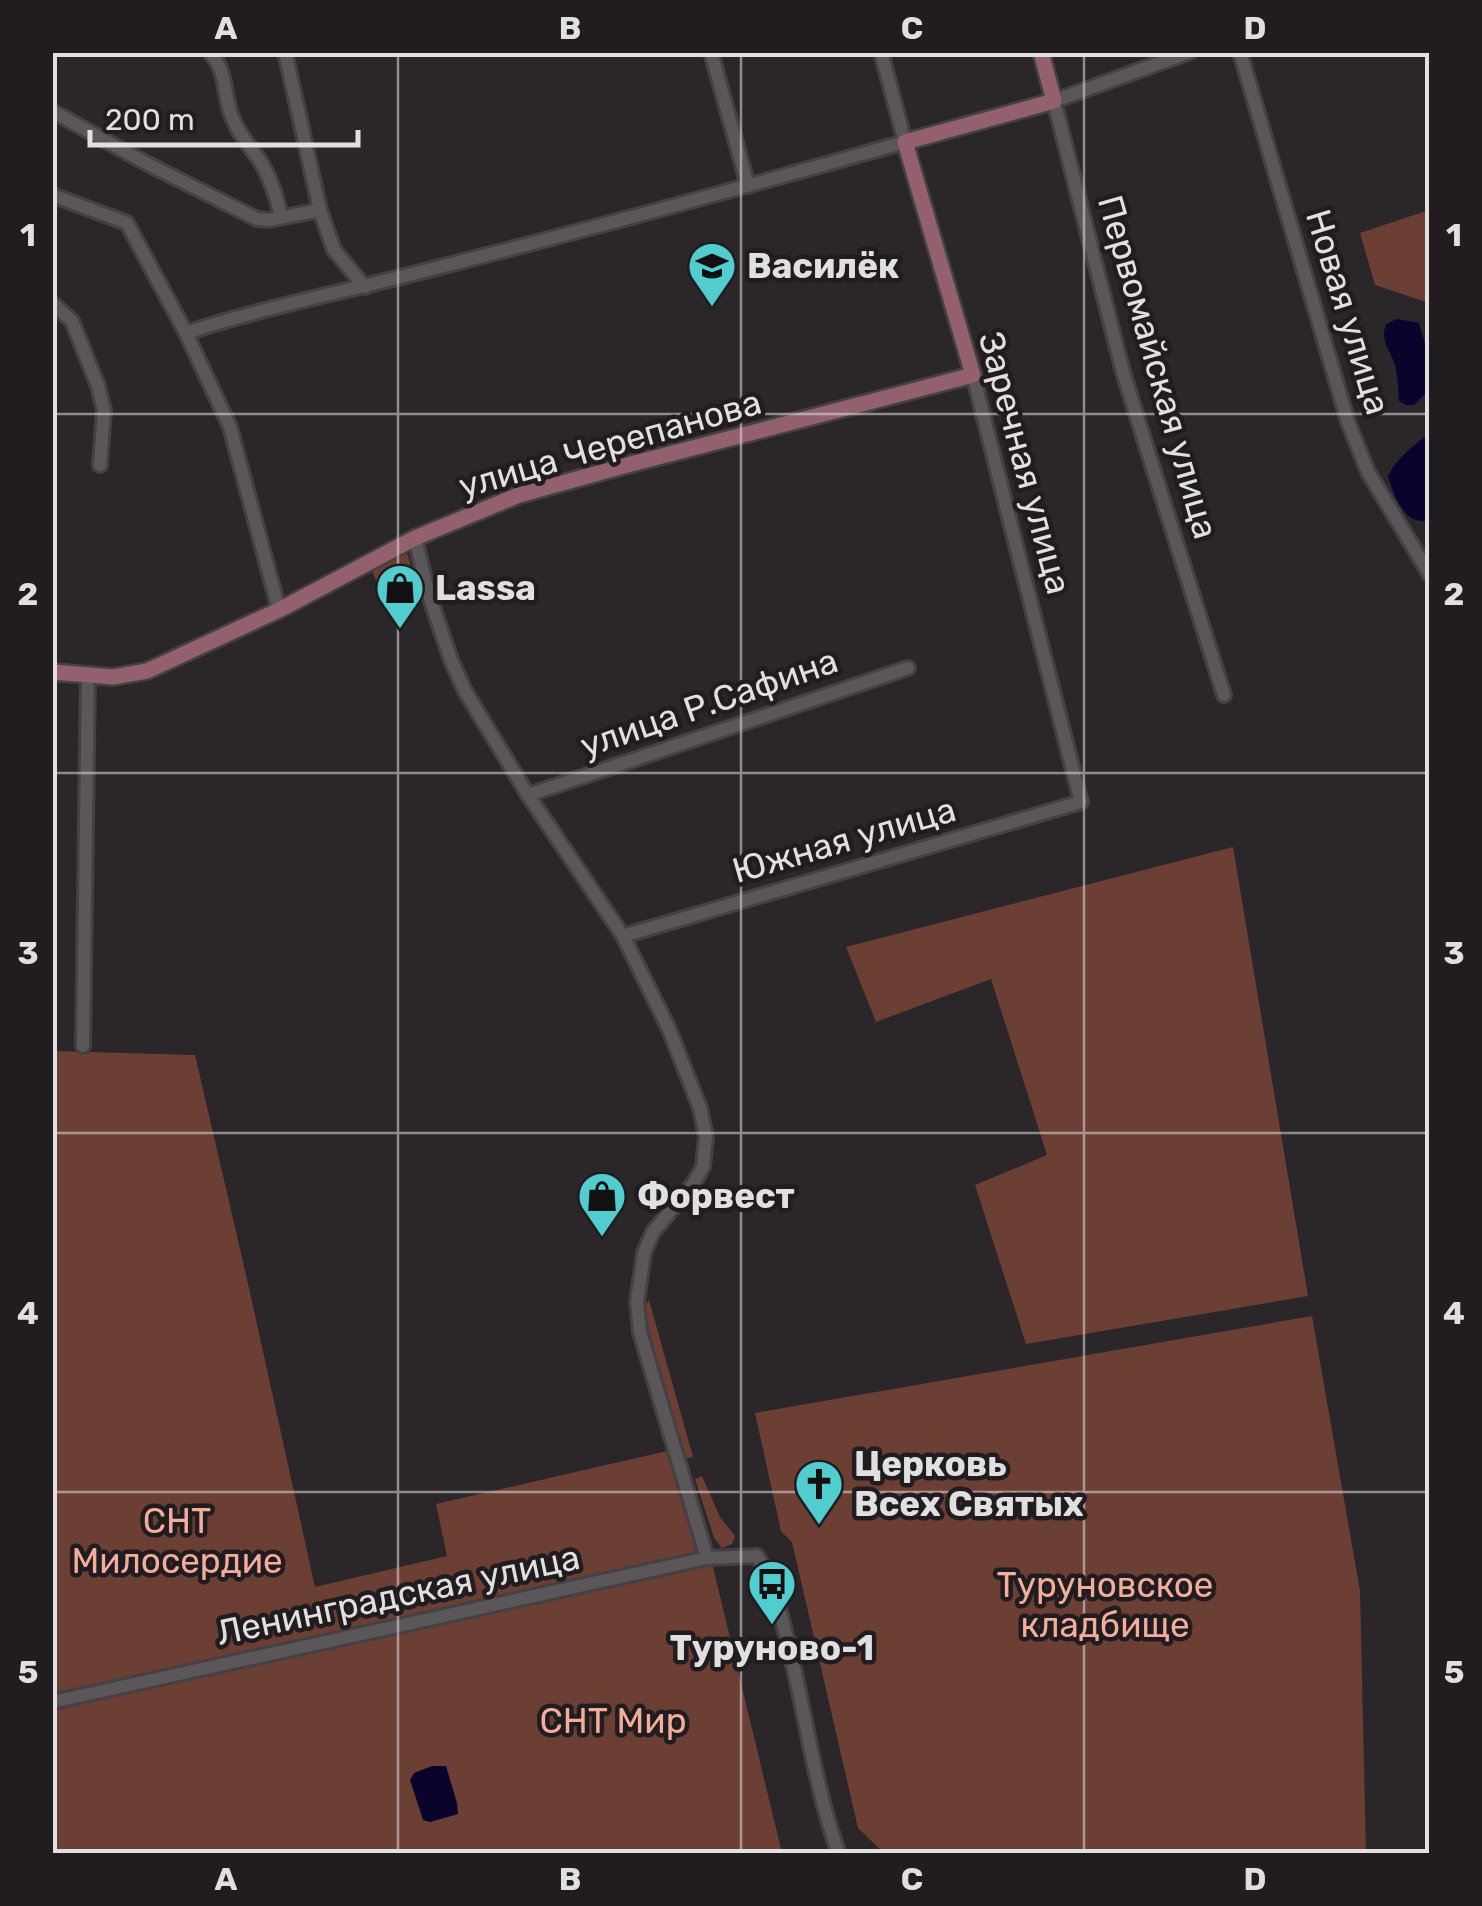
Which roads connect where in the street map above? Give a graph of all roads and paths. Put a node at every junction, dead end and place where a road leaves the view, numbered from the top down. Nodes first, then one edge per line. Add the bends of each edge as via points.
1 (210, 52) edge
2 (285, 52) edge
3 (711, 52) edge
4 (881, 52) edge
5 (1041, 52) edge
6 (1190, 52) edge
7 (1240, 52) edge
8 (1054, 101) junction
9 (52, 111) edge
10 (905, 142) junction
11 (748, 186) junction
12 (52, 195) edge
13 (320, 210) junction
14 (281, 216) junction
15 (365, 287) junction
16 (52, 302) edge
17 (186, 332) junction
18 (973, 375) junction
19 (100, 465) dead end
20 (415, 538) junction
21 (1430, 575) edge
22 (279, 610) junction
23 (908, 668) dead end
24 (52, 672) edge
25 (88, 675) junction
26 (1224, 695) dead end
27 (528, 795) junction
28 (1081, 802) joint
29 (623, 936) junction
30 (83, 1046) dead end
31 (707, 1558) junction
32 (52, 1702) edge
33 (838, 1854) edge

1 - 14 street via 220,64 236,126 260,160
2 - 13 street
3 - 11 street
4 - 10 street, Заречная улица
5 - 8 main road, Первомайская улица
6 - 8 street
7 - 21 street, Новая улица via 1348,422 1368,472
8 - 10 main road
8 - 26 street, Первомайская улица via 1123,372
9 - 14 street via 256,219
10 - 11 street
10 - 18 main road, Заречная улица
11 - 15 street
12 - 17 street via 128,223
13 - 14 street
13 - 15 street via 334,250
15 - 17 street
16 - 19 street via 72,322 98,386 104,410
17 - 22 street via 230,427
18 - 20 main road, улица Черепанова via 519,496
18 - 28 street, Заречная улица
20 - 22 main road, улица Черепанова
20 - 27 street via 451,660
22 - 25 main road, улица Черепанова via 146,671
23 - 27 street, улица Р.Сафина
24 - 25 main road, улица Черепанова
25 - 30 street
27 - 29 street
28 - 29 street, Южная улица
29 - 31 street via 669,1029 706,1137 693,1184 644,1253 638,1302 640,1332
31 - 32 street, Ленинградская улица
31 - 33 street, Ленинградская улица via 757,1556 767,1571

